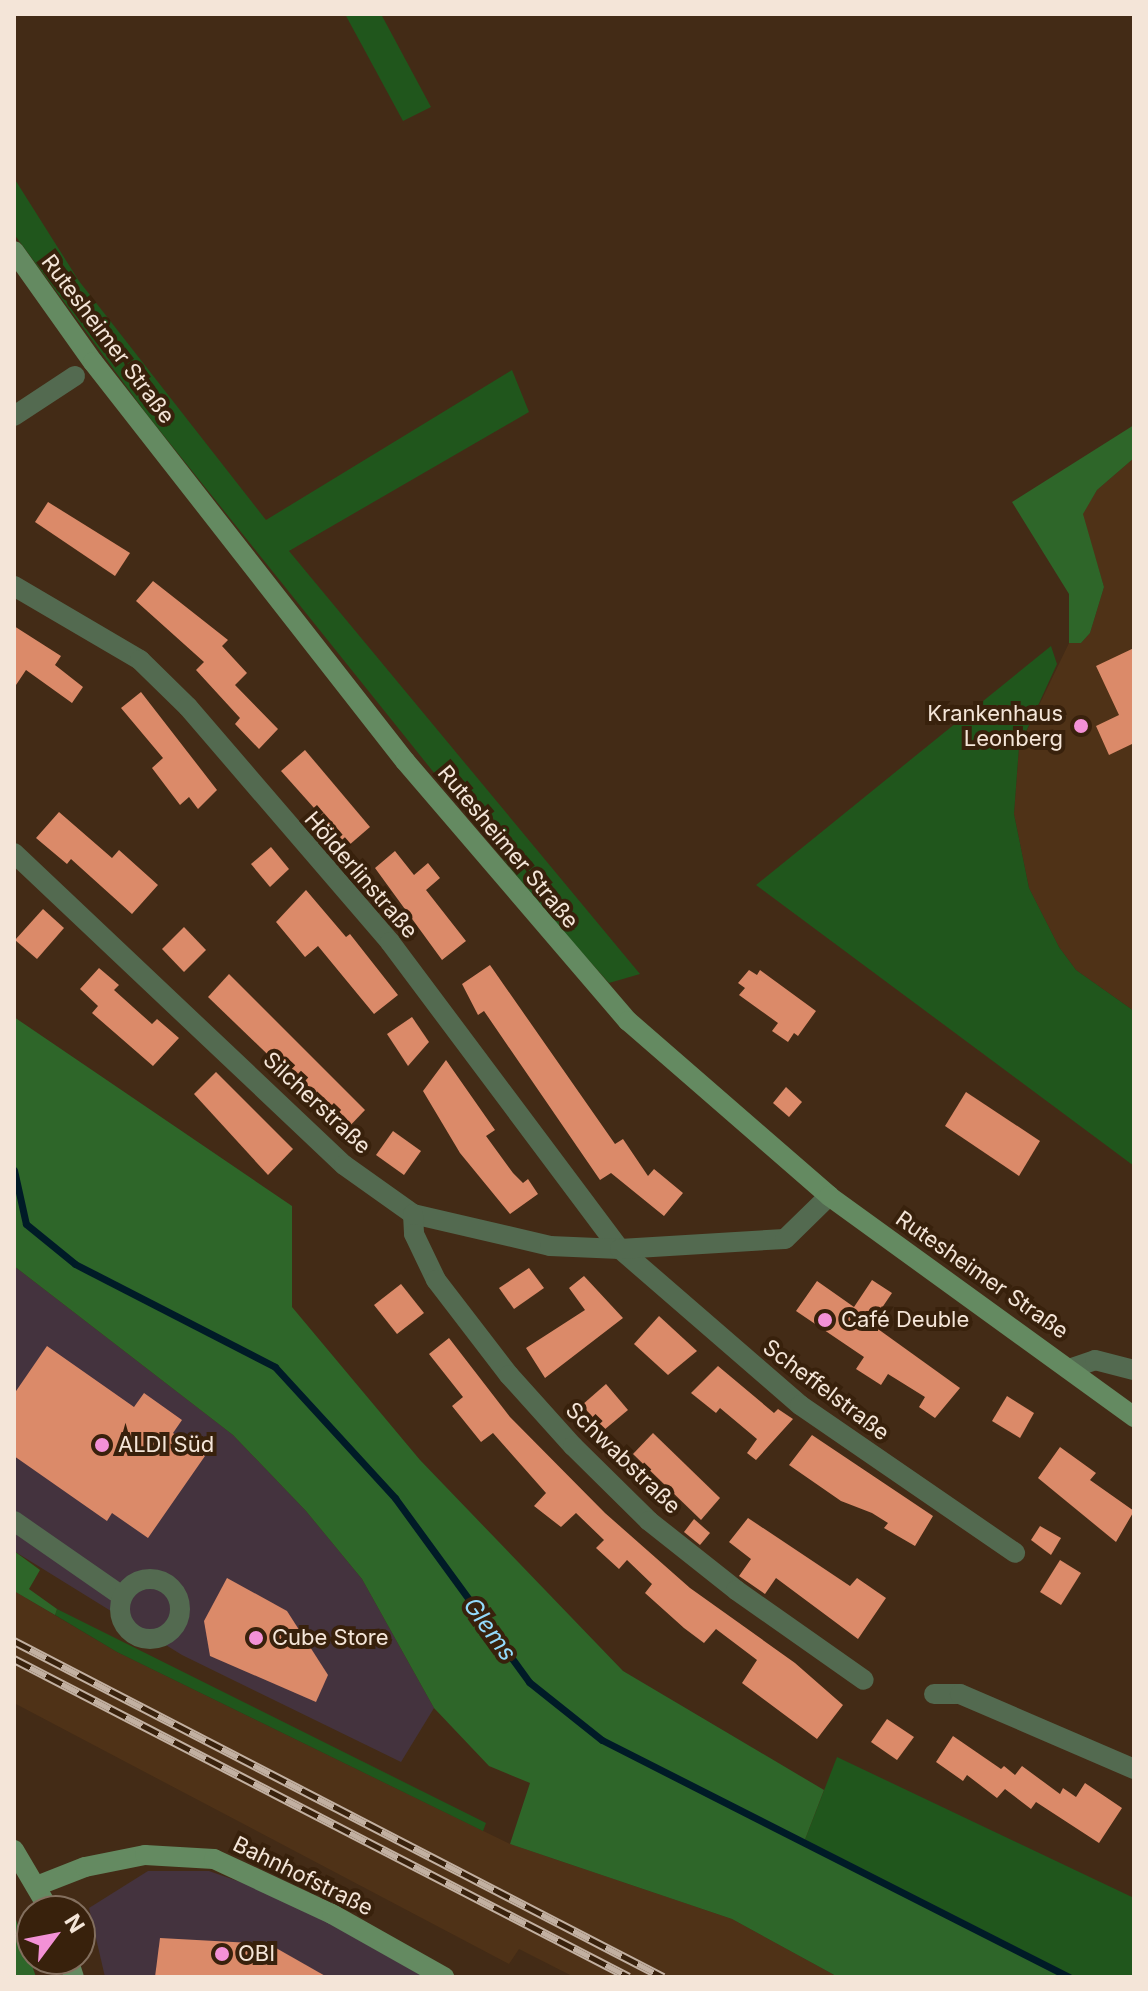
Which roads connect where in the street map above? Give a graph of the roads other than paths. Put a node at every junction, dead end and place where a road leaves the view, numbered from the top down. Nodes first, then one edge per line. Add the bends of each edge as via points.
1 (14, 251) edge
2 (75, 376) dead end
3 (14, 416) edge
4 (14, 586) edge
5 (14, 853) edge
6 (829, 1196) junction
7 (413, 1214) junction
8 (620, 1249) junction
9 (1072, 1368) junction
10 (1134, 1370) edge
11 (1134, 1417) edge
12 (14, 1521) edge
13 (1015, 1553) dead end
14 (122, 1596) dead end
15 (864, 1680) dead end
16 (934, 1694) dead end
17 (1134, 1769) edge
18 (14, 1850) edge
19 (39, 1885) junction
20 (43, 1895) edge
21 (444, 1977) edge

1 - 6 street, Rutesheimer Straße via 93,362 356,698 575,965 729,1113
2 - 3 street
4 - 8 street, Hölderlinstraße via 140,660 188,707 390,942
5 - 7 street, Silcherstraße via 344,1165
6 - 8 street, Silcherstraße via 785,1239
6 - 9 street, Rutesheimer Straße
7 - 8 street, Silcherstraße via 550,1246
7 - 15 street, Schwabstraße via 414,1234 436,1280 509,1375 573,1446 674,1541
8 - 13 street, Scheffelstraße via 800,1405
9 - 10 street, Rutesheimer Straße via 1095,1360
9 - 11 street, Rutesheimer Straße
12 - 14 street
16 - 17 street via 960,1694
18 - 19 street
19 - 20 street
19 - 21 street, Bahnhofstraße via 85,1867 145,1855 214,1859 332,1914

